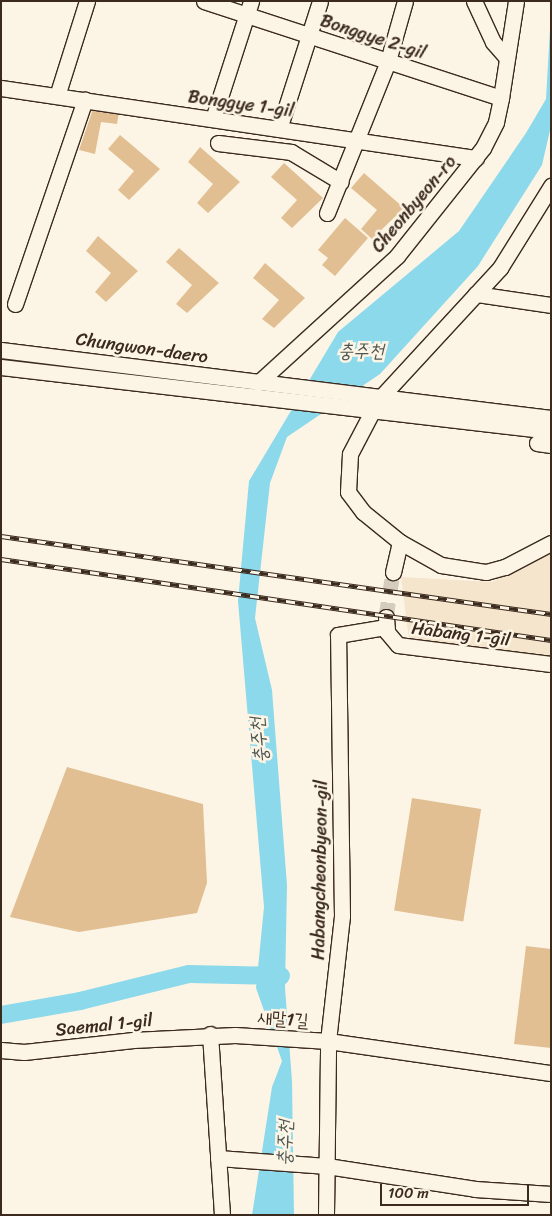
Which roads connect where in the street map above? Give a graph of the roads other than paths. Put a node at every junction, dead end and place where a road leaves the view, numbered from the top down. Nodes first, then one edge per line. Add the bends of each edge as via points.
1 (87, 1) edge
2 (204, 1) edge
3 (320, 1) edge
4 (405, 1) edge
5 (474, 1) edge
6 (516, 1) edge
7 (248, 8) edge
8 (309, 35) junction
9 (506, 57) junction
10 (388, 61) junction
11 (1, 88) edge
12 (57, 96) junction
13 (501, 98) junction
14 (85, 100) junction
15 (213, 119) junction
16 (279, 129) junction
17 (358, 141) junction
18 (218, 143) dead end
19 (476, 158) junction
20 (341, 182) junction
21 (551, 186) edge
22 (327, 213) dead end
23 (476, 294) junction
24 (15, 304) dead end
25 (551, 306) edge
26 (1, 350) edge
27 (1, 367) edge
28 (258, 383) junction
29 (275, 390) junction
30 (375, 402) junction
31 (551, 418) edge
32 (551, 431) edge
33 (400, 542) junction
34 (551, 544) edge
35 (393, 572) tunnel mouth
36 (386, 622) joint
37 (551, 664) edge
38 (210, 1034) junction
39 (235, 1035) joint
40 (328, 1041) junction
41 (1, 1050) edge
42 (551, 1073) edge
43 (218, 1158) junction
44 (327, 1166) junction
45 (551, 1194) edge
46 (222, 1215) edge
47 (326, 1215) edge

1 - 12 street
2 - 7 street, Bonggye 2-gil
3 - 8 street
4 - 10 street
5 - 9 street via 493,42
6 - 9 street, Cheonbyeon-ro
7 - 8 street, Bonggye 2-gil
7 - 15 street
8 - 10 street, Bonggye 2-gil
8 - 16 street
9 - 13 street, Cheonbyeon-ro
10 - 13 street, Bonggye 2-gil
10 - 17 street
11 - 12 street, Bonggye 1-gil
12 - 14 street, Bonggye 1-gil
13 - 19 street, Cheonbyeon-ro via 496,122
14 - 15 street, Bonggye 1-gil
14 - 24 street
15 - 16 street, Bonggye 1-gil
16 - 17 street, Bonggye 1-gil
17 - 19 street, Bonggye 1-gil
17 - 20 street
18 - 20 street via 291,152
19 - 28 street, Cheonbyeon-ro via 397,256
20 - 22 street
21 - 23 street via 509,254
23 - 25 street
23 - 30 street
26 - 28 street, Chungwon-daero
27 - 29 street, Chungwon-daero
28 - 29 street, Chungwon-daero
29 - 30 street
30 - 31 street
30 - 32 street
30 - 33 street via 350,454 348,492 363,512
33 - 34 street via 441,565 486,572 505,567
33 - 35 street
36 - 37 street, Habang 1-gil via 398,645
36 - 40 street, Habangcheonbyeon-gil via 338,635 342,916
38 - 39 street, Saemal 1-gil
38 - 41 street, Saemal 1-gil via 57,1050
38 - 43 street
39 - 40 street, 새말1길
40 - 42 street, 새말1길
40 - 44 street, Habangcheonbyeon-gil
43 - 44 street
43 - 46 street
44 - 45 street via 475,1189
44 - 47 street, Habangcheonbyeon-gil

